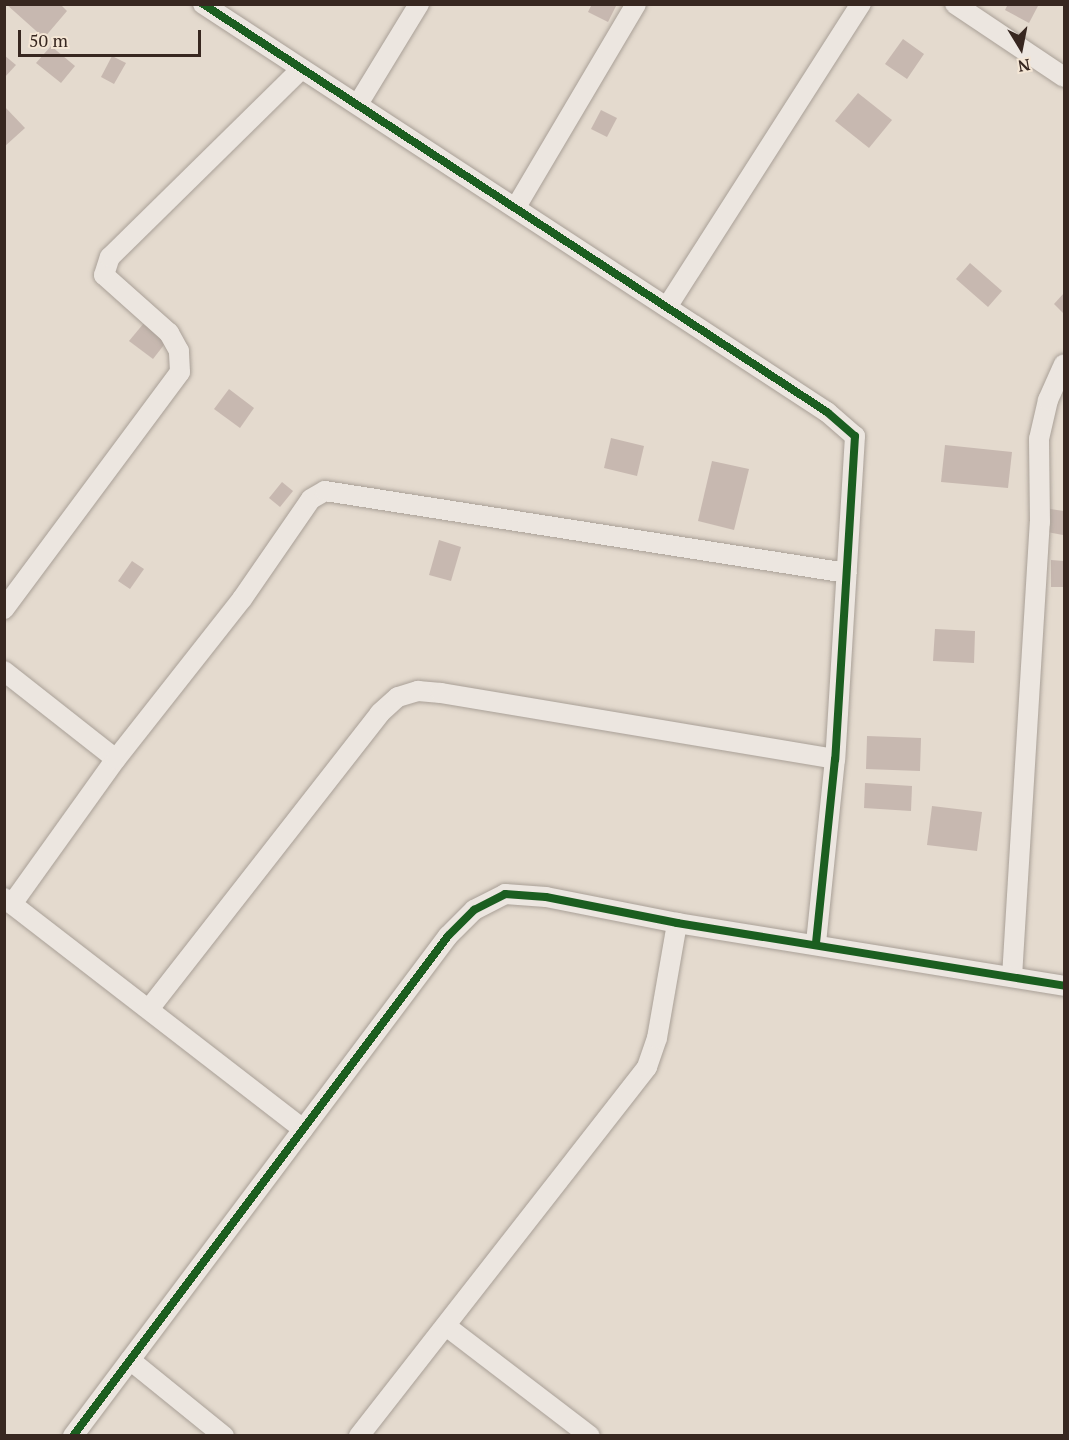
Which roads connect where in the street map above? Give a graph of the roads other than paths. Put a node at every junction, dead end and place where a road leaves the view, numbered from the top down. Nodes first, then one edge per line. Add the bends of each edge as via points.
1 (203, 4) edge
2 (419, 4) edge
3 (636, 4) edge
4 (861, 4) edge
5 (955, 4) edge
6 (301, 69) junction
7 (1065, 77) edge
8 (357, 104) junction
9 (516, 207) junction
10 (667, 307) junction
11 (1065, 364) edge
12 (847, 573) junction
13 (4, 609) edge
14 (4, 671) edge
15 (116, 759) junction
16 (835, 759) junction
17 (8, 901) edge
18 (677, 923) junction
19 (816, 943) junction
20 (1012, 977) junction
21 (1065, 986) edge
22 (149, 1009) junction
23 (303, 1129) junction
24 (447, 1326) junction
25 (130, 1360) junction
26 (73, 1436) edge
27 (224, 1436) edge
28 (359, 1436) edge
29 (590, 1436) edge

1 - 6 street
2 - 8 street
3 - 9 street
4 - 10 street
5 - 7 street
6 - 8 street
6 - 13 street via 110,257 104,274 169,333 179,351 180,372
8 - 9 street
9 - 10 street
10 - 12 street via 827,412 855,436
11 - 20 street via 1048,400 1039,439 1040,522
12 - 15 street via 325,491 311,499 242,599
12 - 16 street
14 - 15 street
15 - 17 street
16 - 19 street
16 - 22 street via 441,693 418,691 398,697 380,712
17 - 22 street
18 - 19 street
18 - 23 street via 546,897 505,894 474,909 448,936
18 - 24 street via 657,1038 647,1067
19 - 20 street
20 - 21 street
22 - 23 street
23 - 25 street
24 - 28 street
24 - 29 street
25 - 26 street
25 - 27 street

